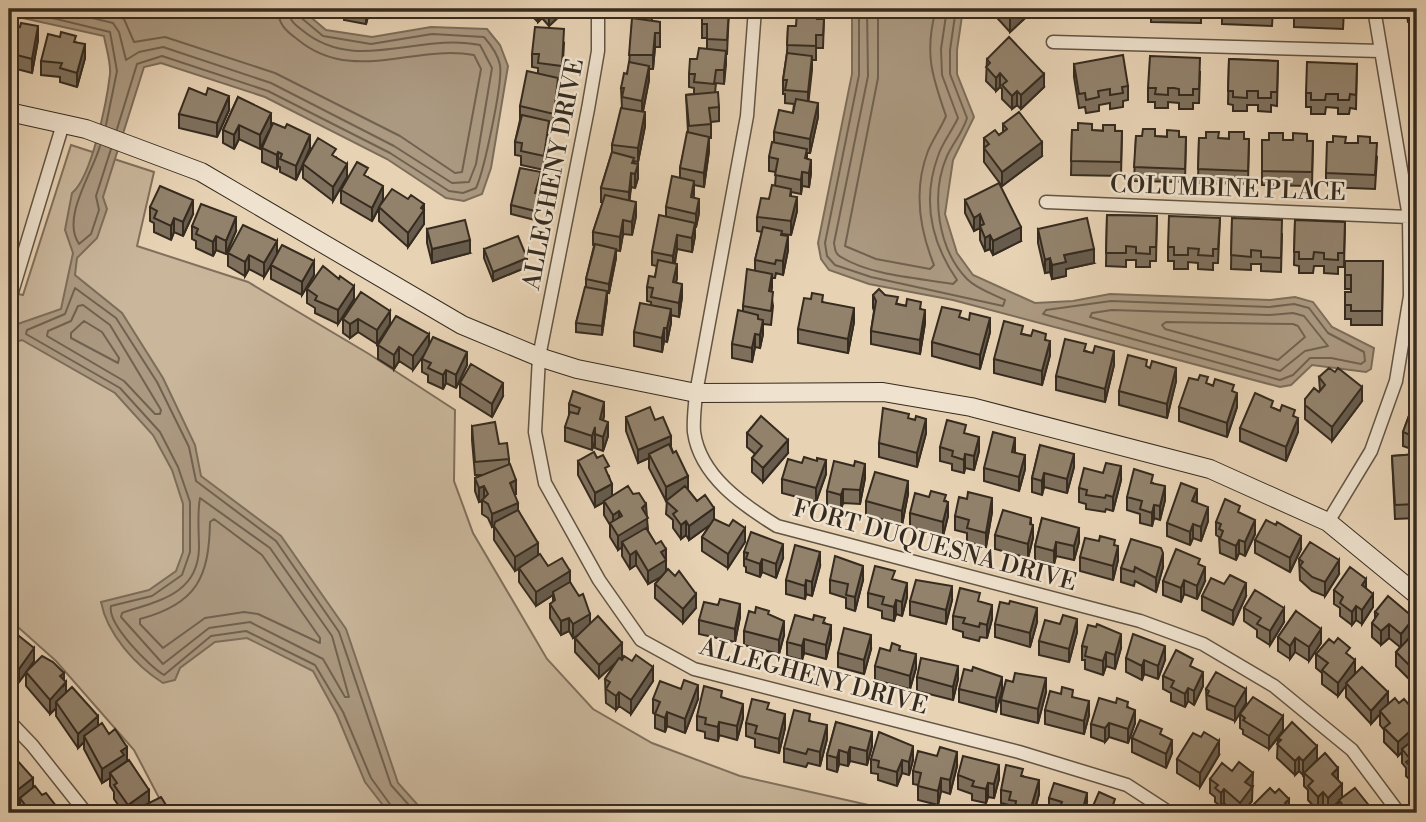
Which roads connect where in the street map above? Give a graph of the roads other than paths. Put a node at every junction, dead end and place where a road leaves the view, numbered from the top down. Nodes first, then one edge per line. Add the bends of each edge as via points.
1 (598, 9) edge
2 (755, 9) edge
3 (1374, 9) edge
4 (1053, 42) dead end
5 (1380, 51) junction
6 (9, 112) edge
7 (63, 124) junction
8 (1046, 202) dead end
9 (1409, 217) junction
10 (9, 302) edge
11 (539, 357) junction
12 (696, 393) junction
13 (1328, 523) junction
14 (1417, 595) edge
15 (9, 721) edge
16 (86, 813) edge
17 (1170, 813) edge
18 (1399, 813) edge

1 - 11 street, ALLEGHENY DRIVE via 598,51 589,109
2 - 12 street, FORT DUQUESNA DRIVE via 747,116
3 - 5 street
4 - 5 street
5 - 9 street
6 - 7 street
7 - 10 street
7 - 11 street via 201,172 462,325
8 - 9 street, COLUMBINE PLACE
9 - 13 street via 1410,296 1396,381 1371,451
11 - 12 street
11 - 17 street, ALLEGHENY DRIVE via 534,432 545,483 599,580 641,640 694,668 1019,752 1127,785
12 - 13 street via 883,392 971,407 1209,470
12 - 18 street, FORT DUQUESNA DRIVE via 694,434 709,468 737,501 777,526 1140,621 1203,644 1274,686 1352,750
13 - 14 street
15 - 16 street

